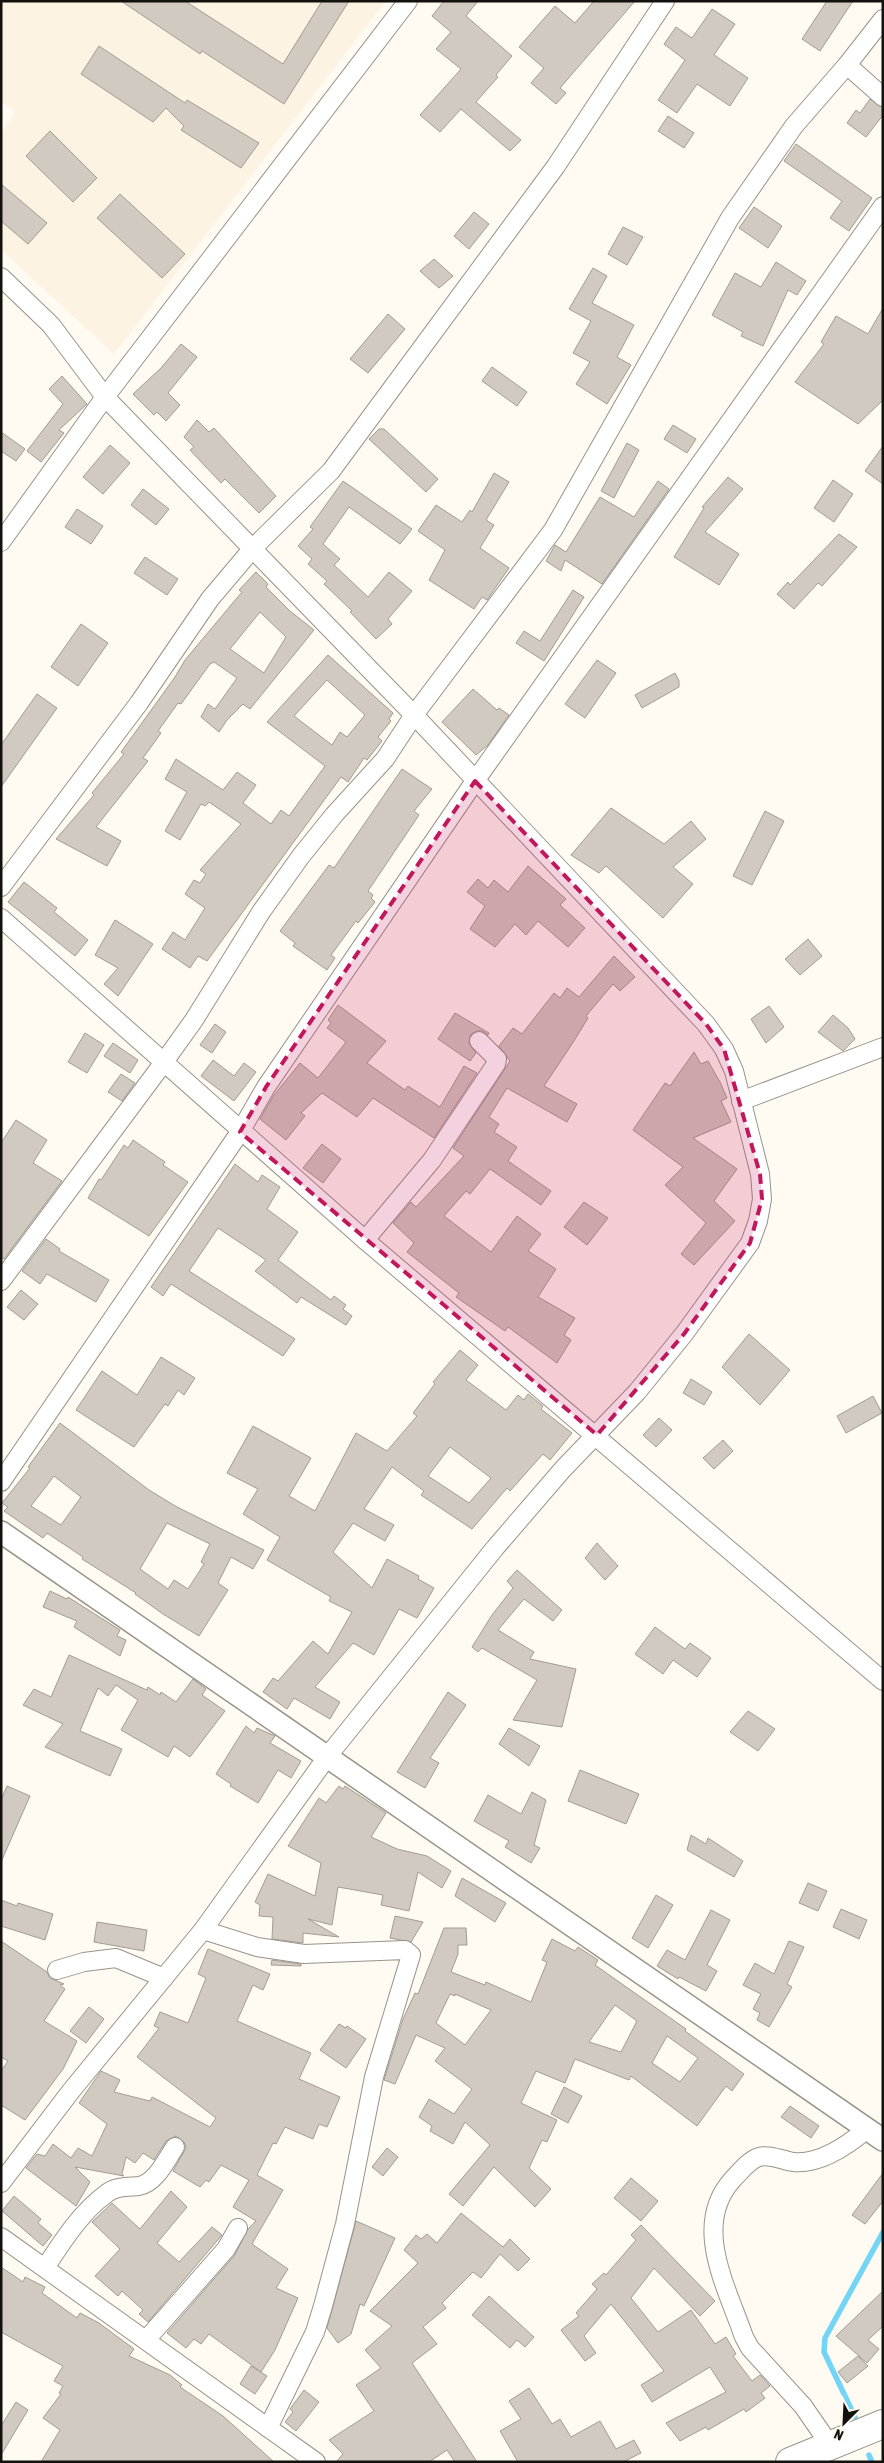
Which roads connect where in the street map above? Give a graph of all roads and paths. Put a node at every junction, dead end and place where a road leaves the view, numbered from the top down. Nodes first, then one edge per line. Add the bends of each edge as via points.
1 (408, 1) edge
2 (665, 1) edge
3 (883, 19) edge
4 (847, 65) junction
5 (883, 97) edge
6 (883, 206) edge
7 (1, 277) edge
8 (105, 397) junction
9 (1, 542) edge
10 (253, 548) junction
11 (414, 715) junction
12 (475, 781) junction
13 (1, 887) edge
14 (1, 918) edge
15 (479, 1041) dead end
16 (883, 1047) edge
17 (164, 1062) junction
18 (741, 1101) junction
19 (240, 1132) junction
20 (365, 1240) junction
21 (1, 1281) edge
22 (597, 1435) junction
23 (1, 1482) edge
24 (1, 1532) edge
25 (883, 1681) edge
26 (327, 1757) junction
27 (203, 1930) junction
28 (57, 1970) dead end
29 (164, 1978) junction
30 (875, 2134) edge
31 (175, 2147) dead end
32 (1, 2184) edge
33 (238, 2228) dead end
34 (1, 2237) edge
35 (45, 2268) junction
36 (146, 2340) junction
37 (883, 2424) edge
38 (268, 2428) junction
39 (830, 2445) junction
40 (316, 2462) edge
41 (790, 2462) edge

1 - 8 street
2 - 10 street via 556,166 331,471
3 - 4 street
4 - 5 street
4 - 11 street via 794,126 730,218 553,530
6 - 12 street
7 - 8 street via 51,325
8 - 9 street
8 - 10 street
10 - 11 street
10 - 13 street via 210,599 139,703
11 - 12 street
11 - 17 street via 384,759 301,856
12 - 18 street via 706,1024 724,1049 734,1071
12 - 19 street via 266,1087
14 - 17 street
15 - 20 street via 498,1059 496,1064 432,1160
16 - 18 street
17 - 19 street
17 - 21 street
18 - 22 street via 760,1174 762,1199 750,1243 684,1334
19 - 20 street
19 - 23 street
20 - 22 street
22 - 25 street
22 - 26 street via 562,1469 495,1548
24 - 26 street
26 - 27 street
26 - 30 street
27 - 29 street
27 - 38 street via 257,1947 304,1954 405,1950 411,1955 374,2077 345,2224 323,2306 315,2332
28 - 29 street via 116,1958
29 - 32 street
30 - 39 street via 812,2159 796,2162 758,2157 730,2182 712,2222 714,2245 744,2337 750,2348 803,2406
31 - 35 street via 158,2173 141,2186 121,2187 106,2193 65,2238
33 - 36 street via 226,2249
34 - 35 street
35 - 36 street
36 - 38 street
37 - 39 main road
38 - 40 street
39 - 41 main road

